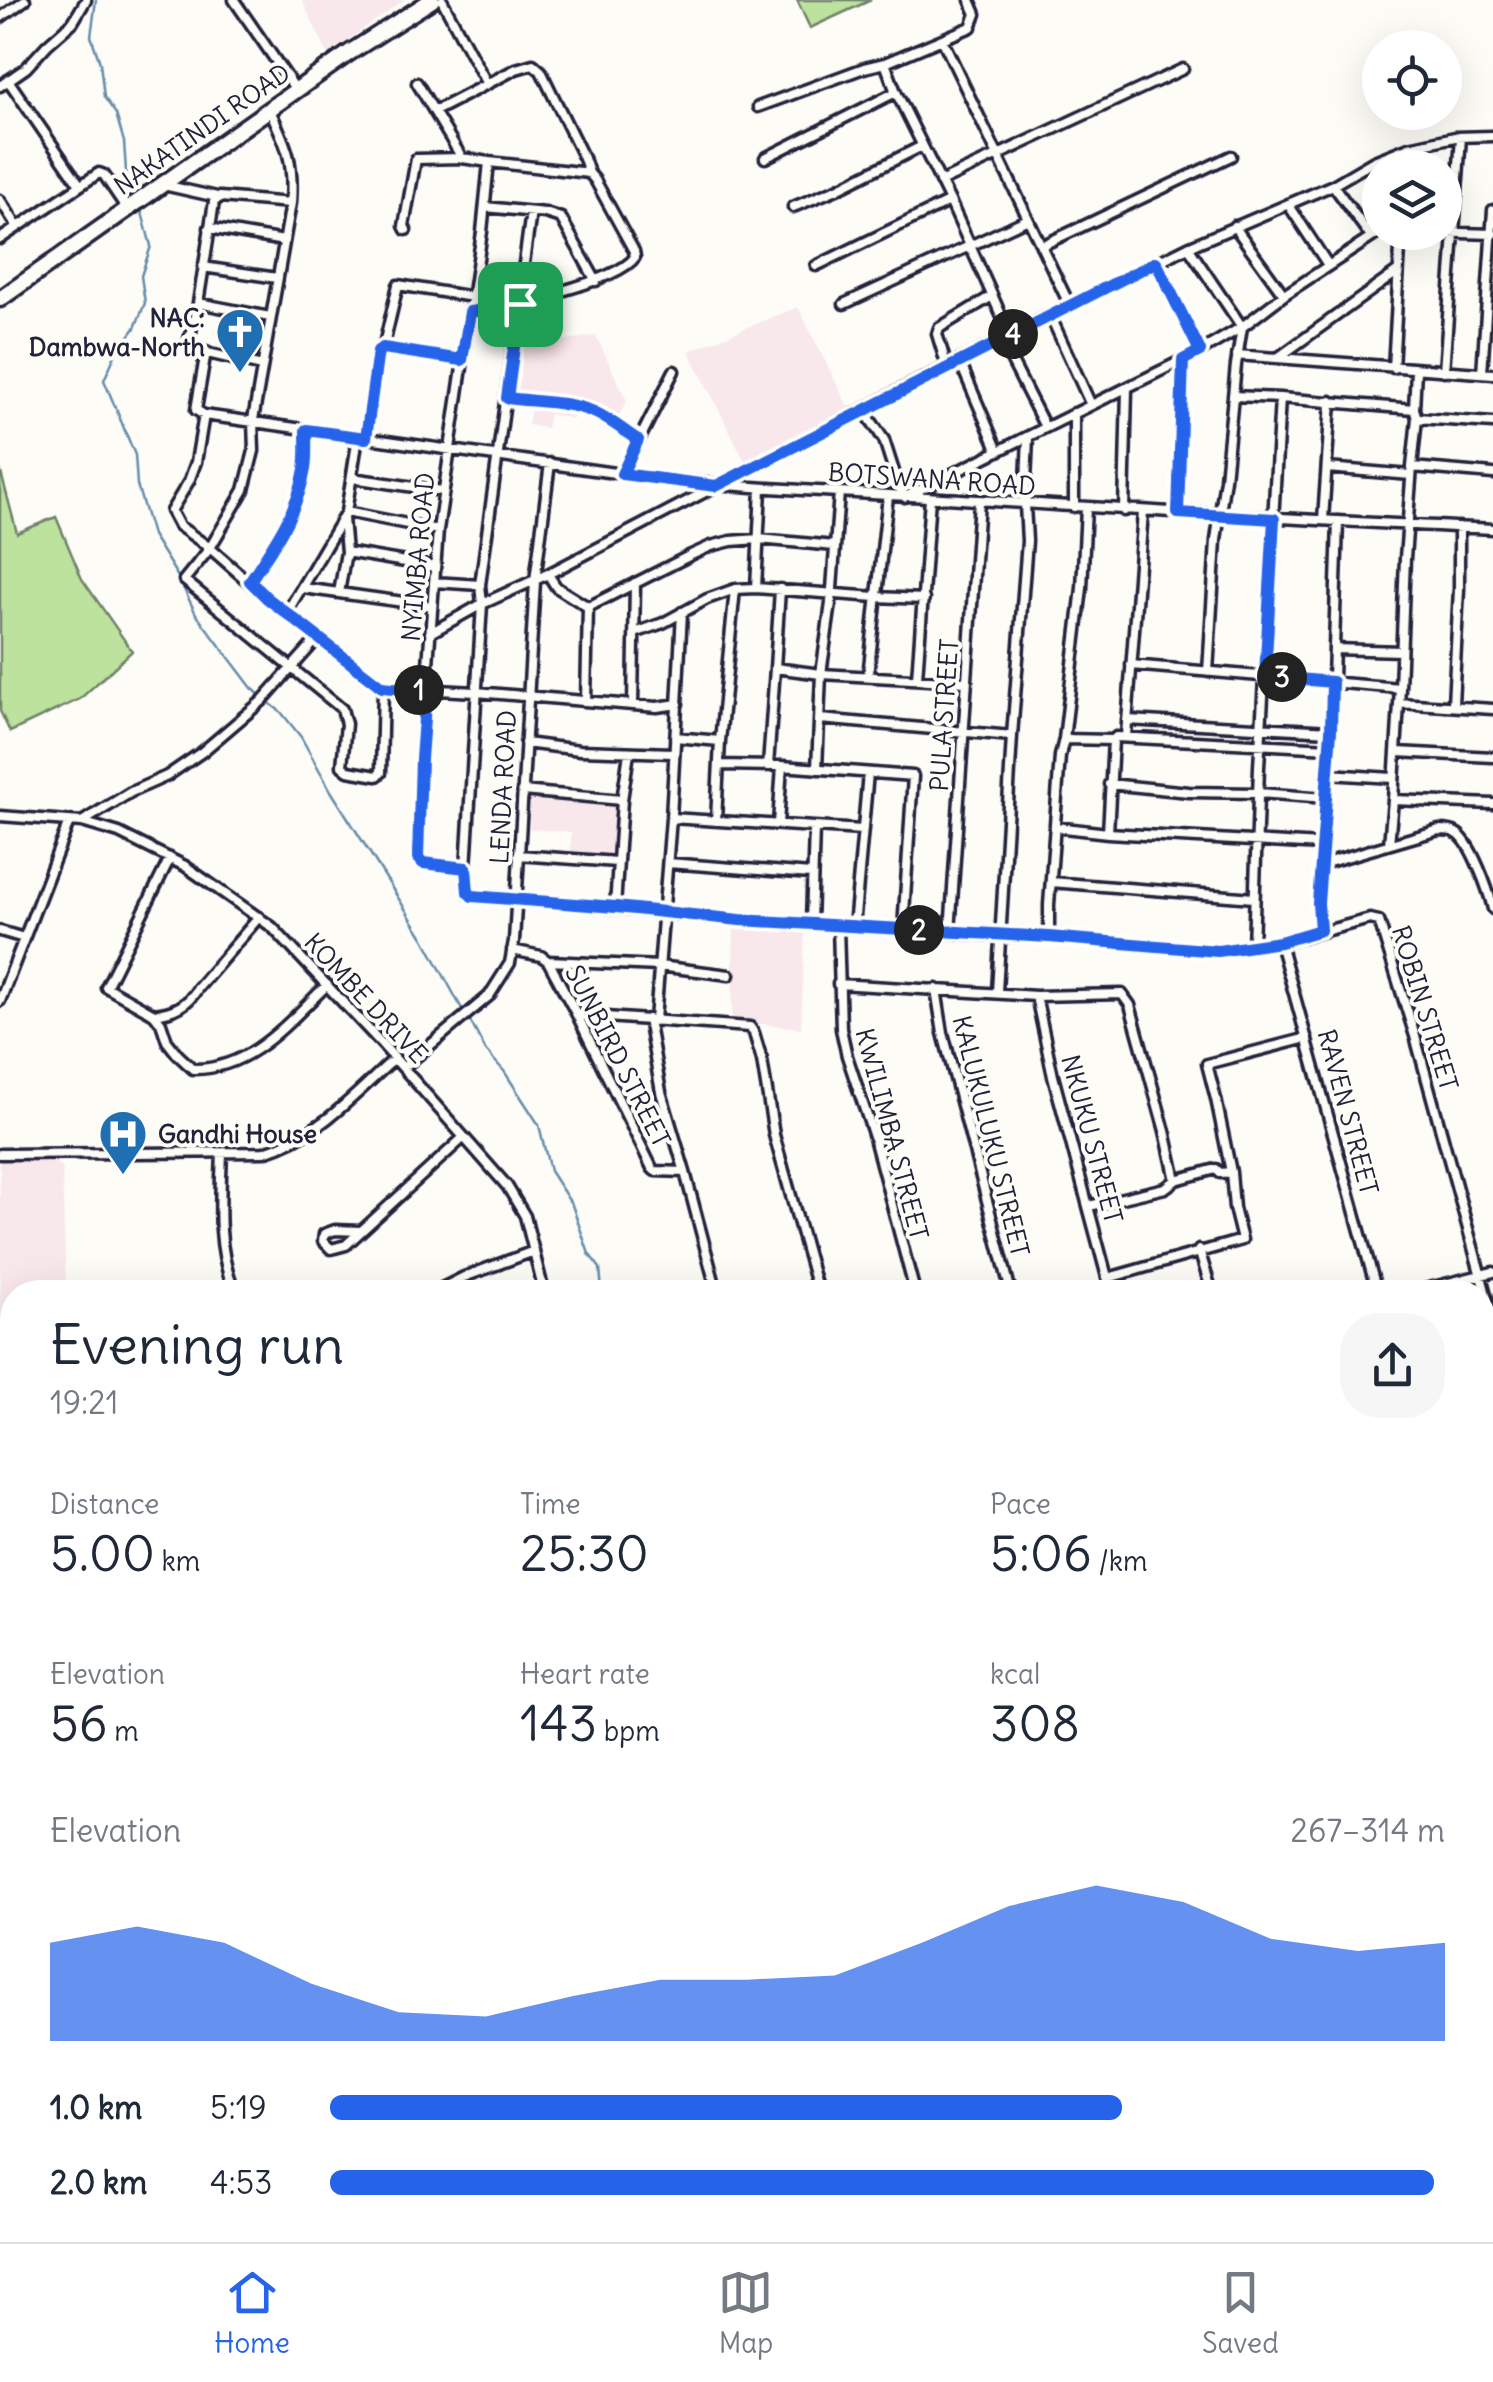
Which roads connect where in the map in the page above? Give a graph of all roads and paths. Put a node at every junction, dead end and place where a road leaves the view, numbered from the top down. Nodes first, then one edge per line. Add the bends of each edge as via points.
1 (26, 0) edge
2 (86, 0) edge
3 (234, 0) edge
4 (432, 0) edge
5 (442, 0) edge
6 (970, 0) edge
7 (0, 18) edge
8 (942, 39) junction
9 (885, 62) junction
10 (1182, 69) dead end
11 (4, 83) edge
12 (417, 84) dead end
13 (487, 84) junction
14 (296, 90) junction
15 (896, 92) junction
16 (758, 106) dead end
17 (269, 108) junction
18 (435, 111) junction
19 (1493, 136) edge
20 (1462, 137) junction
21 (922, 146) junction
22 (1410, 147) junction
23 (1410, 150) edge
24 (1461, 150) edge
25 (998, 154) junction
26 (1231, 156) dead end
27 (462, 158) junction
28 (766, 158) dead end
29 (489, 162) junction
30 (588, 173) junction
31 (166, 182) junction
32 (940, 182) junction
33 (80, 185) junction
34 (1333, 185) junction
35 (217, 197) junction
36 (0, 200) edge
37 (950, 200) junction
38 (135, 203) junction
39 (291, 203) junction
40 (1288, 204) junction
41 (485, 207) junction
42 (793, 207) dead end
43 (1493, 210) edge
44 (530, 212) junction
45 (1028, 219) junction
46 (1362, 219) edge
47 (17, 226) junction
48 (1234, 226) junction
49 (209, 228) junction
50 (406, 230) dead end
51 (1462, 234) edge
52 (1492, 235) edge
53 (0, 239) edge
54 (284, 240) junction
55 (1362, 244) edge
56 (969, 246) junction
57 (1040, 246) junction
58 (1188, 246) junction
59 (1399, 250) edge
60 (1453, 250) edge
61 (1156, 262) junction
62 (1328, 265) junction
63 (816, 266) dead end
64 (202, 267) junction
65 (1397, 272) junction
66 (277, 278) junction
67 (596, 281) junction
68 (1284, 295) junction
69 (992, 296) junction
70 (473, 297) junction
71 (0, 299) edge
72 (198, 303) junction
73 (520, 304) junction
74 (844, 304) dead end
75 (1070, 306) junction
76 (470, 312) junction
77 (1050, 315) junction
78 (270, 317) junction
79 (1242, 327) junction
80 (1006, 338) junction
81 (383, 348) junction
82 (206, 351) junction
83 (1200, 351) junction
84 (1237, 355) junction
85 (1276, 358) junction
86 (462, 360) junction
87 (1183, 360) junction
88 (960, 362) junction
89 (262, 366) junction
90 (946, 367) junction
91 (1392, 368) junction
92 (1416, 370) junction
93 (674, 371) dead end
94 (1444, 372) junction
95 (1482, 374) junction
96 (1493, 374) edge
97 (1127, 389) junction
98 (1233, 396) junction
99 (507, 398) junction
100 (1280, 398) junction
101 (1331, 401) junction
102 (1091, 405) junction
103 (864, 410) junction
104 (1074, 413) junction
105 (1415, 413) junction
106 (204, 415) junction
107 (252, 420) junction
108 (1493, 424) edge
109 (1046, 426) junction
110 (306, 430) junction
111 (1028, 436) junction
112 (362, 438) junction
113 (638, 440) junction
114 (449, 450) junction
115 (998, 451) junction
116 (498, 456) junction
117 (550, 462) junction
118 (1327, 468) junction
119 (1411, 471) junction
120 (622, 474) junction
121 (1493, 474) edge
122 (352, 478) junction
123 (716, 486) junction
124 (760, 488) junction
125 (442, 490) junction
126 (839, 492) junction
127 (888, 496) junction
128 (905, 497) junction
129 (930, 498) junction
130 (980, 500) junction
131 (1025, 504) junction
132 (1074, 507) junction
133 (1086, 508) junction
134 (1124, 511) junction
135 (1143, 512) junction
136 (1178, 513) junction
137 (345, 515) junction
138 (1218, 516) junction
139 (1274, 519) junction
140 (1323, 520) junction
141 (1338, 521) junction
142 (1408, 525) junction
143 (1459, 527) junction
144 (1493, 529) edge
145 (438, 530) junction
146 (759, 539) junction
147 (835, 546) junction
148 (210, 548) junction
149 (346, 552) junction
150 (435, 567) junction
151 (548, 574) junction
152 (536, 580) junction
153 (250, 581) junction
154 (434, 582) junction
155 (635, 584) junction
156 (480, 585) junction
157 (302, 588) junction
158 (756, 588) junction
159 (736, 589) junction
160 (780, 589) junction
161 (340, 593) junction
162 (831, 593) junction
163 (876, 598) junction
164 (924, 598) junction
165 (482, 604) junction
166 (432, 606) junction
167 (588, 607) junction
168 (287, 612) junction
169 (682, 612) junction
170 (636, 633) junction
171 (430, 634) junction
172 (320, 637) junction
173 (1334, 649) junction
174 (1401, 651) junction
175 (1130, 665) junction
176 (292, 668) junction
177 (775, 668) junction
178 (1208, 672) junction
179 (821, 674) junction
180 (868, 676) junction
181 (1265, 676) junction
182 (917, 678) junction
183 (966, 682) junction
184 (1332, 682) junction
185 (382, 687) junction
186 (1400, 688) junction
187 (426, 691) junction
188 (476, 692) junction
189 (528, 697) junction
190 (586, 700) junction
191 (1399, 703) junction
192 (678, 704) junction
193 (1452, 704) junction
194 (633, 705) junction
195 (1493, 708) edge
196 (820, 720) junction
197 (1127, 720) junction
198 (1262, 728) junction
199 (1331, 731) junction
200 (963, 734) junction
201 (1012, 736) junction
202 (1126, 736) junction
203 (675, 738) junction
204 (1064, 739) junction
205 (1113, 740) junction
206 (720, 741) junction
207 (525, 743) junction
208 (1261, 743) junction
209 (1330, 748) junction
210 (1396, 752) junction
211 (629, 754) junction
212 (673, 754) junction
213 (1493, 757) edge
214 (719, 765) junction
215 (768, 766) junction
216 (782, 766) junction
217 (817, 769) junction
218 (868, 773) junction
219 (1328, 774) junction
220 (1393, 778) junction
221 (1109, 784) junction
222 (522, 791) junction
223 (1258, 793) junction
224 (1326, 798) junction
225 (622, 800) junction
226 (1393, 800) junction
227 (1493, 804) edge
228 (0, 816) edge
229 (671, 818) junction
230 (716, 821) junction
231 (69, 822) junction
232 (82, 822) junction
233 (778, 824) junction
234 (1055, 826) junction
235 (814, 828) junction
236 (862, 830) junction
237 (1108, 833) junction
238 (1256, 841) junction
239 (1389, 844) junction
240 (1322, 845) junction
241 (518, 855) junction
242 (170, 858) junction
243 (617, 862) junction
244 (668, 863) junction
245 (1322, 864) junction
246 (466, 868) junction
247 (811, 874) junction
248 (1051, 882) junction
249 (1254, 898) junction
250 (516, 900) junction
251 (616, 907) junction
252 (1493, 909) edge
253 (662, 913) junction
254 (259, 918) junction
255 (811, 923) junction
256 (838, 926) junction
257 (854, 927) junction
258 (903, 929) junction
259 (0, 930) edge
260 (1320, 930) junction
261 (950, 932) junction
262 (1001, 936) junction
263 (1049, 937) junction
264 (24, 938) junction
265 (1280, 942) junction
266 (1253, 947) junction
267 (512, 950) junction
268 (548, 961) junction
269 (659, 966) junction
270 (729, 975) dead end
271 (838, 984) junction
272 (327, 985) junction
273 (936, 988) junction
274 (997, 992) junction
275 (1036, 996) junction
276 (0, 1001) edge
277 (154, 1014) junction
278 (577, 1015) junction
279 (652, 1019) junction
280 (1308, 1038) junction
281 (394, 1059) junction
282 (403, 1068) junction
283 (464, 1137) junction
284 (0, 1154) edge
285 (222, 1154) junction
286 (685, 1172) junction
287 (1231, 1172) junction
288 (1176, 1180) junction
289 (1089, 1206) junction
290 (361, 1231) dead end
291 (1199, 1250) junction
292 (534, 1252) junction
293 (1493, 1272) edge
294 (1481, 1276) junction
295 (1108, 1278) joint
296 (232, 1280) edge
297 (458, 1280) edge
298 (541, 1280) edge
299 (714, 1280) edge
300 (815, 1280) edge
301 (912, 1280) edge
302 (1008, 1280) edge
303 (1208, 1280) edge
304 (1374, 1280) edge
305 (1464, 1280) edge
306 (1482, 1280) edge

1 - 7 street
2 - 11 street via 73,22
3 - 14 street
4 - 14 highway, NAKATINDI ROAD
5 - 13 street
6 - 8 street via 974,24
8 - 9 street
8 - 25 street
9 - 15 street
9 - 16 street
10 - 25 street
11 - 33 street
12 - 18 street
13 - 18 street
13 - 30 street via 533,64 541,71
14 - 17 highway, NAKATINDI ROAD
15 - 21 street
15 - 28 street
17 - 31 highway, NAKATINDI ROAD
17 - 39 street via 292,163
18 - 27 street
19 - 20 street
20 - 22 street
20 - 24 street
21 - 32 street
21 - 42 street
22 - 23 street
22 - 34 street
25 - 32 street
25 - 45 street
26 - 57 street
27 - 29 street
27 - 50 street via 416,159
29 - 30 street
29 - 41 street, NYIMBA ROAD
30 - 67 street via 636,257
31 - 35 street
31 - 38 highway, NAKATINDI ROAD
32 - 37 street
33 - 38 street via 99,173
33 - 47 street
34 - 40 street
34 - 46 street
35 - 39 street
35 - 49 street
36 - 47 street
37 - 56 street
37 - 63 street
38 - 71 highway, NAKATINDI ROAD
39 - 54 street
40 - 48 street
40 - 62 street
41 - 44 street
41 - 70 street, NYIMBA ROAD
43 - 52 street
44 - 67 street via 561,218
44 - 73 street
45 - 56 street
45 - 57 street
47 - 53 street
48 - 58 street
48 - 68 street
49 - 54 street
49 - 64 street
51 - 52 street
52 - 95 street
54 - 66 street
55 - 62 street
56 - 69 street
56 - 74 street
57 - 75 street
58 - 61 street
58 - 79 street
59 - 65 street
60 - 94 street
61 - 75 street
61 - 83 street
62 - 68 street
64 - 66 street
64 - 72 street
65 - 85 street
65 - 91 street
66 - 78 street
67 - 73 street
68 - 79 street
69 - 80 street
69 - 90 street via 939,328
70 - 76 street, NYIMBA ROAD
70 - 81 street via 400,284
72 - 78 street
72 - 82 street via 188,344
73 - 76 street
73 - 99 street
75 - 77 street
76 - 86 street, NYIMBA ROAD
77 - 80 street
77 - 102 street
78 - 89 street
79 - 83 street
79 - 84 street
80 - 88 street
80 - 109 street
81 - 86 street
81 - 112 street
82 - 89 street
82 - 106 street via 196,410
83 - 87 street
84 - 85 street
84 - 98 street
85 - 91 street
86 - 114 street, NYIMBA ROAD
87 - 97 street
87 - 136 street
88 - 90 street
88 - 115 street
89 - 107 street
90 - 103 street
91 - 92 street
92 - 94 street
92 - 105 street
93 - 113 street
94 - 95 street
95 - 96 street
97 - 102 street
97 - 134 street
98 - 100 street
98 - 138 street
99 - 113 street via 572,405
99 - 116 street
100 - 101 street
100 - 139 street
101 - 105 street
101 - 118 street
102 - 104 street
103 - 123 street
103 - 128 street via 888,449
104 - 109 street
104 - 132 street
105 - 108 street
105 - 119 street
106 - 107 street, BOTSWANA ROAD
106 - 148 street via 196,462 171,512 178,526
107 - 110 street, BOTSWANA ROAD
107 - 148 street via 251,471
109 - 111 street
110 - 112 street, BOTSWANA ROAD
110 - 153 street via 306,466 292,514
111 - 115 street
111 - 131 street
112 - 114 street, BOTSWANA ROAD
112 - 122 street
113 - 120 street
114 - 116 street, BOTSWANA ROAD
114 - 125 street, NYIMBA ROAD
115 - 128 street
116 - 117 street, BOTSWANA ROAD
116 - 156 street
117 - 120 street, BOTSWANA ROAD
117 - 152 street, LENDA ROAD
118 - 119 street
118 - 140 street
119 - 121 street
119 - 142 street
120 - 123 street, BOTSWANA ROAD
122 - 125 street
122 - 137 street
123 - 124 street, BOTSWANA ROAD
123 - 151 street
124 - 126 street, BOTSWANA ROAD
124 - 146 street
125 - 145 street, NYIMBA ROAD
126 - 127 street, BOTSWANA ROAD
126 - 147 street
127 - 128 street, BOTSWANA ROAD
127 - 163 street
128 - 129 street, BOTSWANA ROAD
129 - 130 street, BOTSWANA ROAD
129 - 164 street
130 - 131 street, BOTSWANA ROAD
130 - 183 street, PULA STREET
131 - 132 street, BOTSWANA ROAD
131 - 201 street
132 - 133 street, BOTSWANA ROAD
133 - 134 street, BOTSWANA ROAD
133 - 204 street
134 - 135 street, BOTSWANA ROAD
135 - 136 street, BOTSWANA ROAD
135 - 175 street
136 - 138 street, BOTSWANA ROAD
137 - 145 street
137 - 149 street
137 - 157 street
138 - 139 street, BOTSWANA ROAD
138 - 178 street
139 - 140 street, BOTSWANA ROAD
139 - 181 street
140 - 141 street, BOTSWANA ROAD
141 - 142 street, BOTSWANA ROAD
141 - 173 street
142 - 143 street, BOTSWANA ROAD
142 - 174 street
143 - 144 street, BOTSWANA ROAD
143 - 193 street
145 - 150 street, NYIMBA ROAD
146 - 147 street
146 - 155 street via 711,546
146 - 158 street
147 - 162 street
148 - 153 street
148 - 176 street via 184,580
149 - 150 street
149 - 161 street
150 - 154 street, NYIMBA ROAD
151 - 152 street
151 - 167 street
152 - 165 street
152 - 189 street, LENDA ROAD
153 - 168 street
154 - 156 street
154 - 166 street, NYIMBA ROAD
155 - 167 street
155 - 170 street
156 - 165 street
157 - 161 street
157 - 168 street
158 - 159 street
158 - 160 street
159 - 169 street
159 - 206 street
160 - 162 street
160 - 177 street
161 - 166 street
162 - 163 street
162 - 179 street
163 - 164 street
163 - 180 street
164 - 182 street
165 - 171 street
165 - 188 street
166 - 171 street, NYIMBA ROAD
167 - 190 street
168 - 172 street
169 - 170 street
169 - 192 street
170 - 194 street
171 - 187 street, NYIMBA ROAD
172 - 176 street
172 - 185 street
173 - 174 street
173 - 184 street
174 - 186 street
175 - 178 street
175 - 197 street
176 - 185 street via 342,709 342,766 367,776 381,773
176 - 232 street via 202,752
177 - 179 street
177 - 215 street
178 - 181 street
179 - 180 street
179 - 196 street
180 - 182 street
181 - 184 street
181 - 198 street
182 - 183 street
183 - 200 street, PULA STREET
184 - 186 street
184 - 199 street
185 - 187 street
186 - 191 street
187 - 188 street
187 - 246 street, NYIMBA ROAD via 418,858
188 - 189 street
188 - 246 street
189 - 190 street
189 - 207 street, LENDA ROAD
190 - 194 street
191 - 193 street
191 - 210 street
192 - 194 street
192 - 203 street
193 - 195 street
196 - 200 street
196 - 217 street
197 - 198 street
197 - 202 street
198 - 199 street
198 - 208 street
199 - 209 street
200 - 201 street
200 - 261 street, PULA STREET
201 - 262 street
202 - 205 street
202 - 208 street
203 - 206 street
203 - 212 street
204 - 205 street
204 - 234 street
205 - 221 street
206 - 214 street
207 - 211 street
207 - 222 street, LENDA ROAD
208 - 209 street
208 - 223 street
209 - 219 street
210 - 213 street
210 - 220 street
211 - 212 street
211 - 225 street
212 - 229 street
214 - 215 street
214 - 230 street
215 - 216 street
216 - 217 street
216 - 233 street
217 - 218 street
218 - 236 street
218 - 258 street via 914,776
219 - 220 street
219 - 224 street
220 - 226 street
221 - 223 street
221 - 237 street
222 - 225 street
222 - 241 street, LENDA ROAD
223 - 224 street
223 - 238 street
224 - 240 street
225 - 243 street
226 - 227 street
226 - 239 street
228 - 231 street, KOMBE DRIVE
229 - 230 street
229 - 244 street
230 - 233 street
231 - 232 street, KOMBE DRIVE
231 - 264 street
232 - 242 street, KOMBE DRIVE
233 - 235 street
234 - 237 street
234 - 248 street
235 - 236 street
235 - 247 street
236 - 257 street
237 - 238 street
238 - 240 street
238 - 249 street
239 - 245 street
239 - 252 street via 1439,830 1460,834
240 - 245 street
241 - 243 street
241 - 250 street, LENDA ROAD
242 - 254 street, KOMBE DRIVE
242 - 277 street via 106,985
243 - 251 street
244 - 247 street
244 - 253 street
245 - 260 street
246 - 250 street, ROBIN STREET via 472,896
247 - 255 street
248 - 249 street
248 - 263 street
249 - 266 street
250 - 251 street, ROBIN STREET
250 - 267 street, LENDA ROAD
251 - 253 street, ROBIN STREET
253 - 255 street, ROBIN STREET
253 - 269 street
254 - 272 street, KOMBE DRIVE
254 - 277 street via 192,998 172,1012
255 - 256 street, ROBIN STREET
256 - 257 street, ROBIN STREET
256 - 271 street, KWILIMBA STREET
257 - 258 street, ROBIN STREET
258 - 261 street, ROBIN STREET
259 - 264 street
260 - 265 street, ROBIN STREET
260 - 294 street, ROBIN STREET via 1370,919 1381,925
261 - 262 street, ROBIN STREET
262 - 263 street, ROBIN STREET
262 - 274 street
263 - 266 street, ROBIN STREET via 1206,951
264 - 276 street
265 - 266 street, ROBIN STREET
265 - 280 street, RAVEN STREET
267 - 268 street, SUNBIRD STREET
267 - 282 street, LENDA ROAD via 489,996
268 - 269 street
268 - 278 street, SUNBIRD STREET
269 - 270 street
269 - 279 street
271 - 273 street
271 - 301 street, KWILIMBA STREET via 847,1056
272 - 277 street via 257,1050 206,1069 192,1069 178,1055
272 - 281 street, KOMBE DRIVE
273 - 274 street
273 - 302 street, KALUKULUKU STREET
274 - 275 street
275 - 288 street via 1126,998
275 - 289 street, NKUKU STREET
278 - 279 street
278 - 286 street, SUNBIRD STREET via 652,1168
279 - 286 street via 661,1092
279 - 300 street via 742,1025 754,1033
280 - 287 street via 1207,1064
280 - 304 street, RAVEN STREET
281 - 282 street, KOMBE DRIVE
281 - 285 street via 291,1144
282 - 283 street, KOMBE DRIVE
283 - 290 street
283 - 292 street, KOMBE DRIVE via 516,1198
284 - 285 street
285 - 296 street via 222,1244
286 - 299 street, SUNBIRD STREET
287 - 288 street via 1216,1169
287 - 291 street via 1242,1240
288 - 289 street
289 - 295 street, NKUKU STREET
291 - 295 street
291 - 303 street
292 - 297 street
292 - 298 street, KOMBE DRIVE
293 - 294 street
294 - 305 street
294 - 306 street, ROBIN STREET

